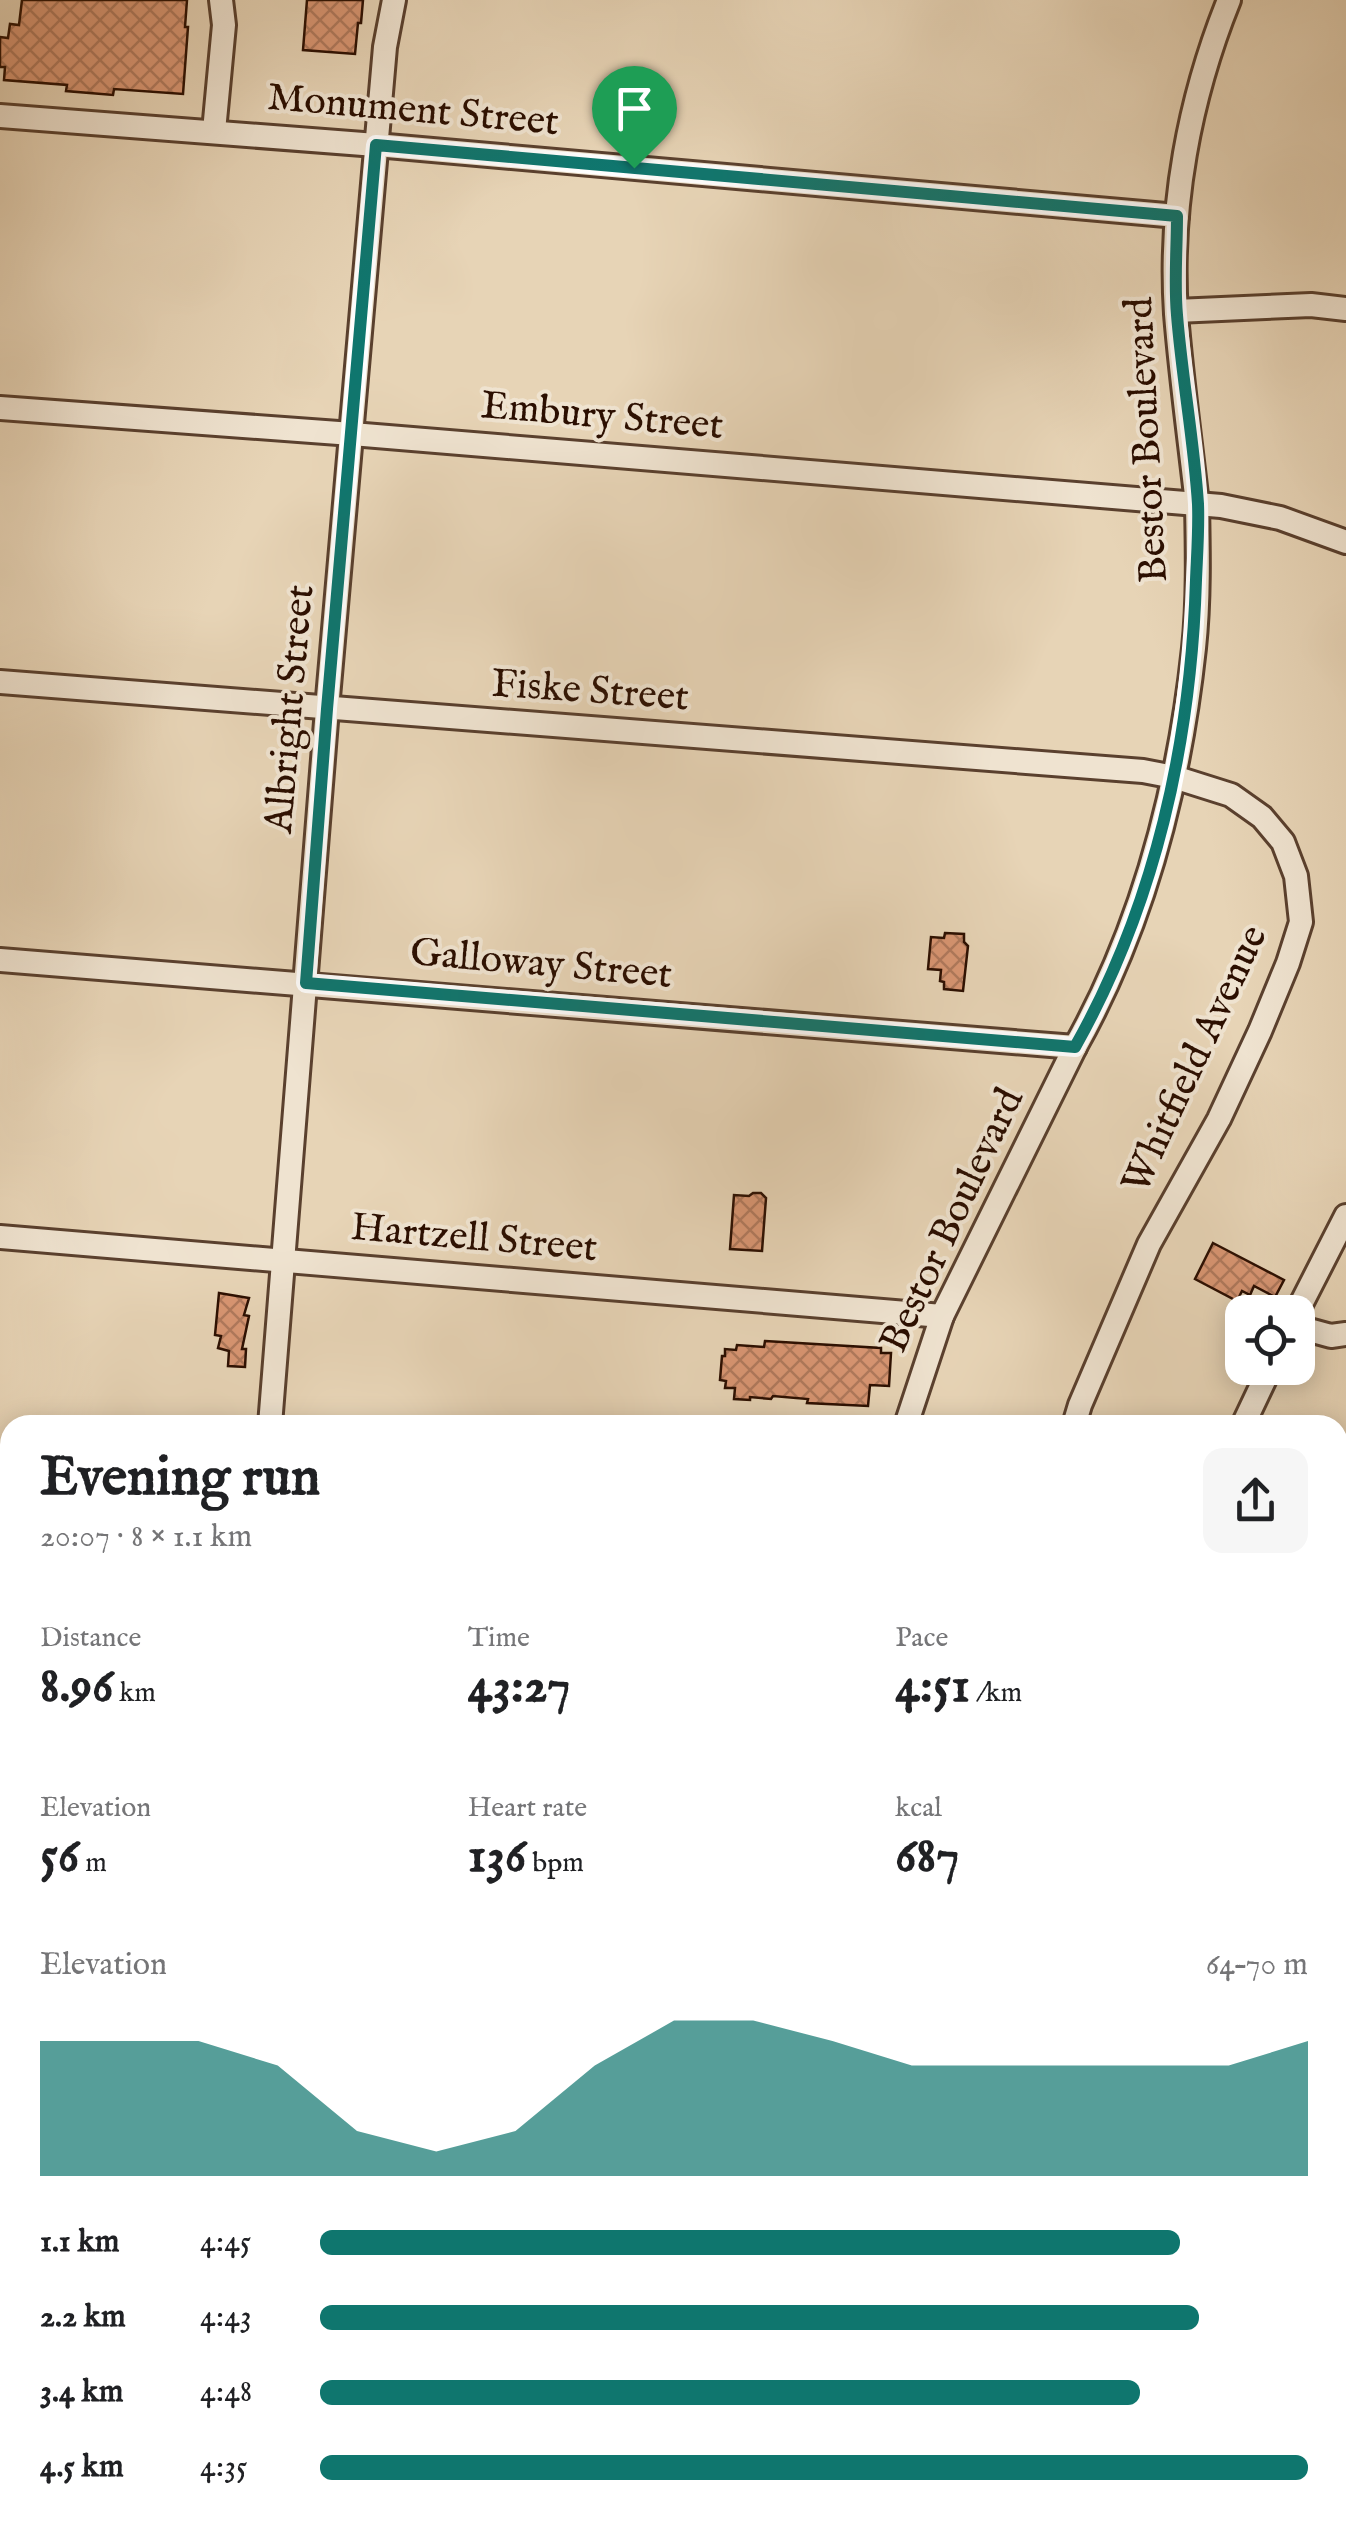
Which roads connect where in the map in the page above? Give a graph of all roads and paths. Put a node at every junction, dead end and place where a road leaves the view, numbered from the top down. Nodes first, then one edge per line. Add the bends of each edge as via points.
1 (221, 0) edge
2 (394, 0) edge
3 (1228, 0) edge
4 (0, 116) edge
5 (214, 132) junction
6 (376, 145) junction
7 (1177, 216) junction
8 (1346, 309) edge
9 (1176, 311) junction
10 (0, 408) edge
11 (352, 434) junction
12 (1198, 504) junction
13 (1346, 542) edge
14 (0, 682) edge
15 (327, 709) junction
16 (1174, 776) junction
17 (0, 960) edge
18 (306, 983) junction
19 (1075, 1047) junction
20 (1346, 1216) edge
21 (0, 1237) edge
22 (283, 1260) junction
23 (1306, 1295) edge
24 (942, 1316) junction
25 (1315, 1332) edge
26 (1346, 1334) edge
27 (1262, 1385) edge
28 (271, 1415) edge
29 (909, 1415) edge
30 (1077, 1415) edge
31 (1247, 1415) edge

1 - 5 street
2 - 6 street, Albright Street
3 - 7 street, Bestor Boulevard via 1200,80
4 - 5 street, Monument Street
5 - 6 street, Monument Street
6 - 7 street, Monument Street
6 - 11 street, Albright Street
7 - 9 street, Bestor Boulevard
8 - 9 street
9 - 12 street, Bestor Boulevard
10 - 11 street, Embury Street
11 - 12 street, Embury Street
11 - 15 street, Albright Street
12 - 13 street, Embury Street via 1280,518
12 - 16 street, Bestor Boulevard via 1194,646
14 - 15 street, Fiske Street
15 - 16 street, Fiske Street
15 - 18 street, Albright Street
16 - 19 street, Bestor Boulevard via 1128,938
16 - 30 street, Whitfield Avenue via 1231,795 1262,817 1283,842 1296,876 1300,922 1260,1031 1149,1244
17 - 18 street, Galloway Street
18 - 19 street, Galloway Street
18 - 22 street, Albright Street
19 - 24 street, Bestor Boulevard
20 - 23 street
21 - 22 street, Hartzell Street
22 - 24 street, Hartzell Street
22 - 28 street, Albright Street
24 - 29 street, Bestor Boulevard
25 - 26 street
27 - 31 street

